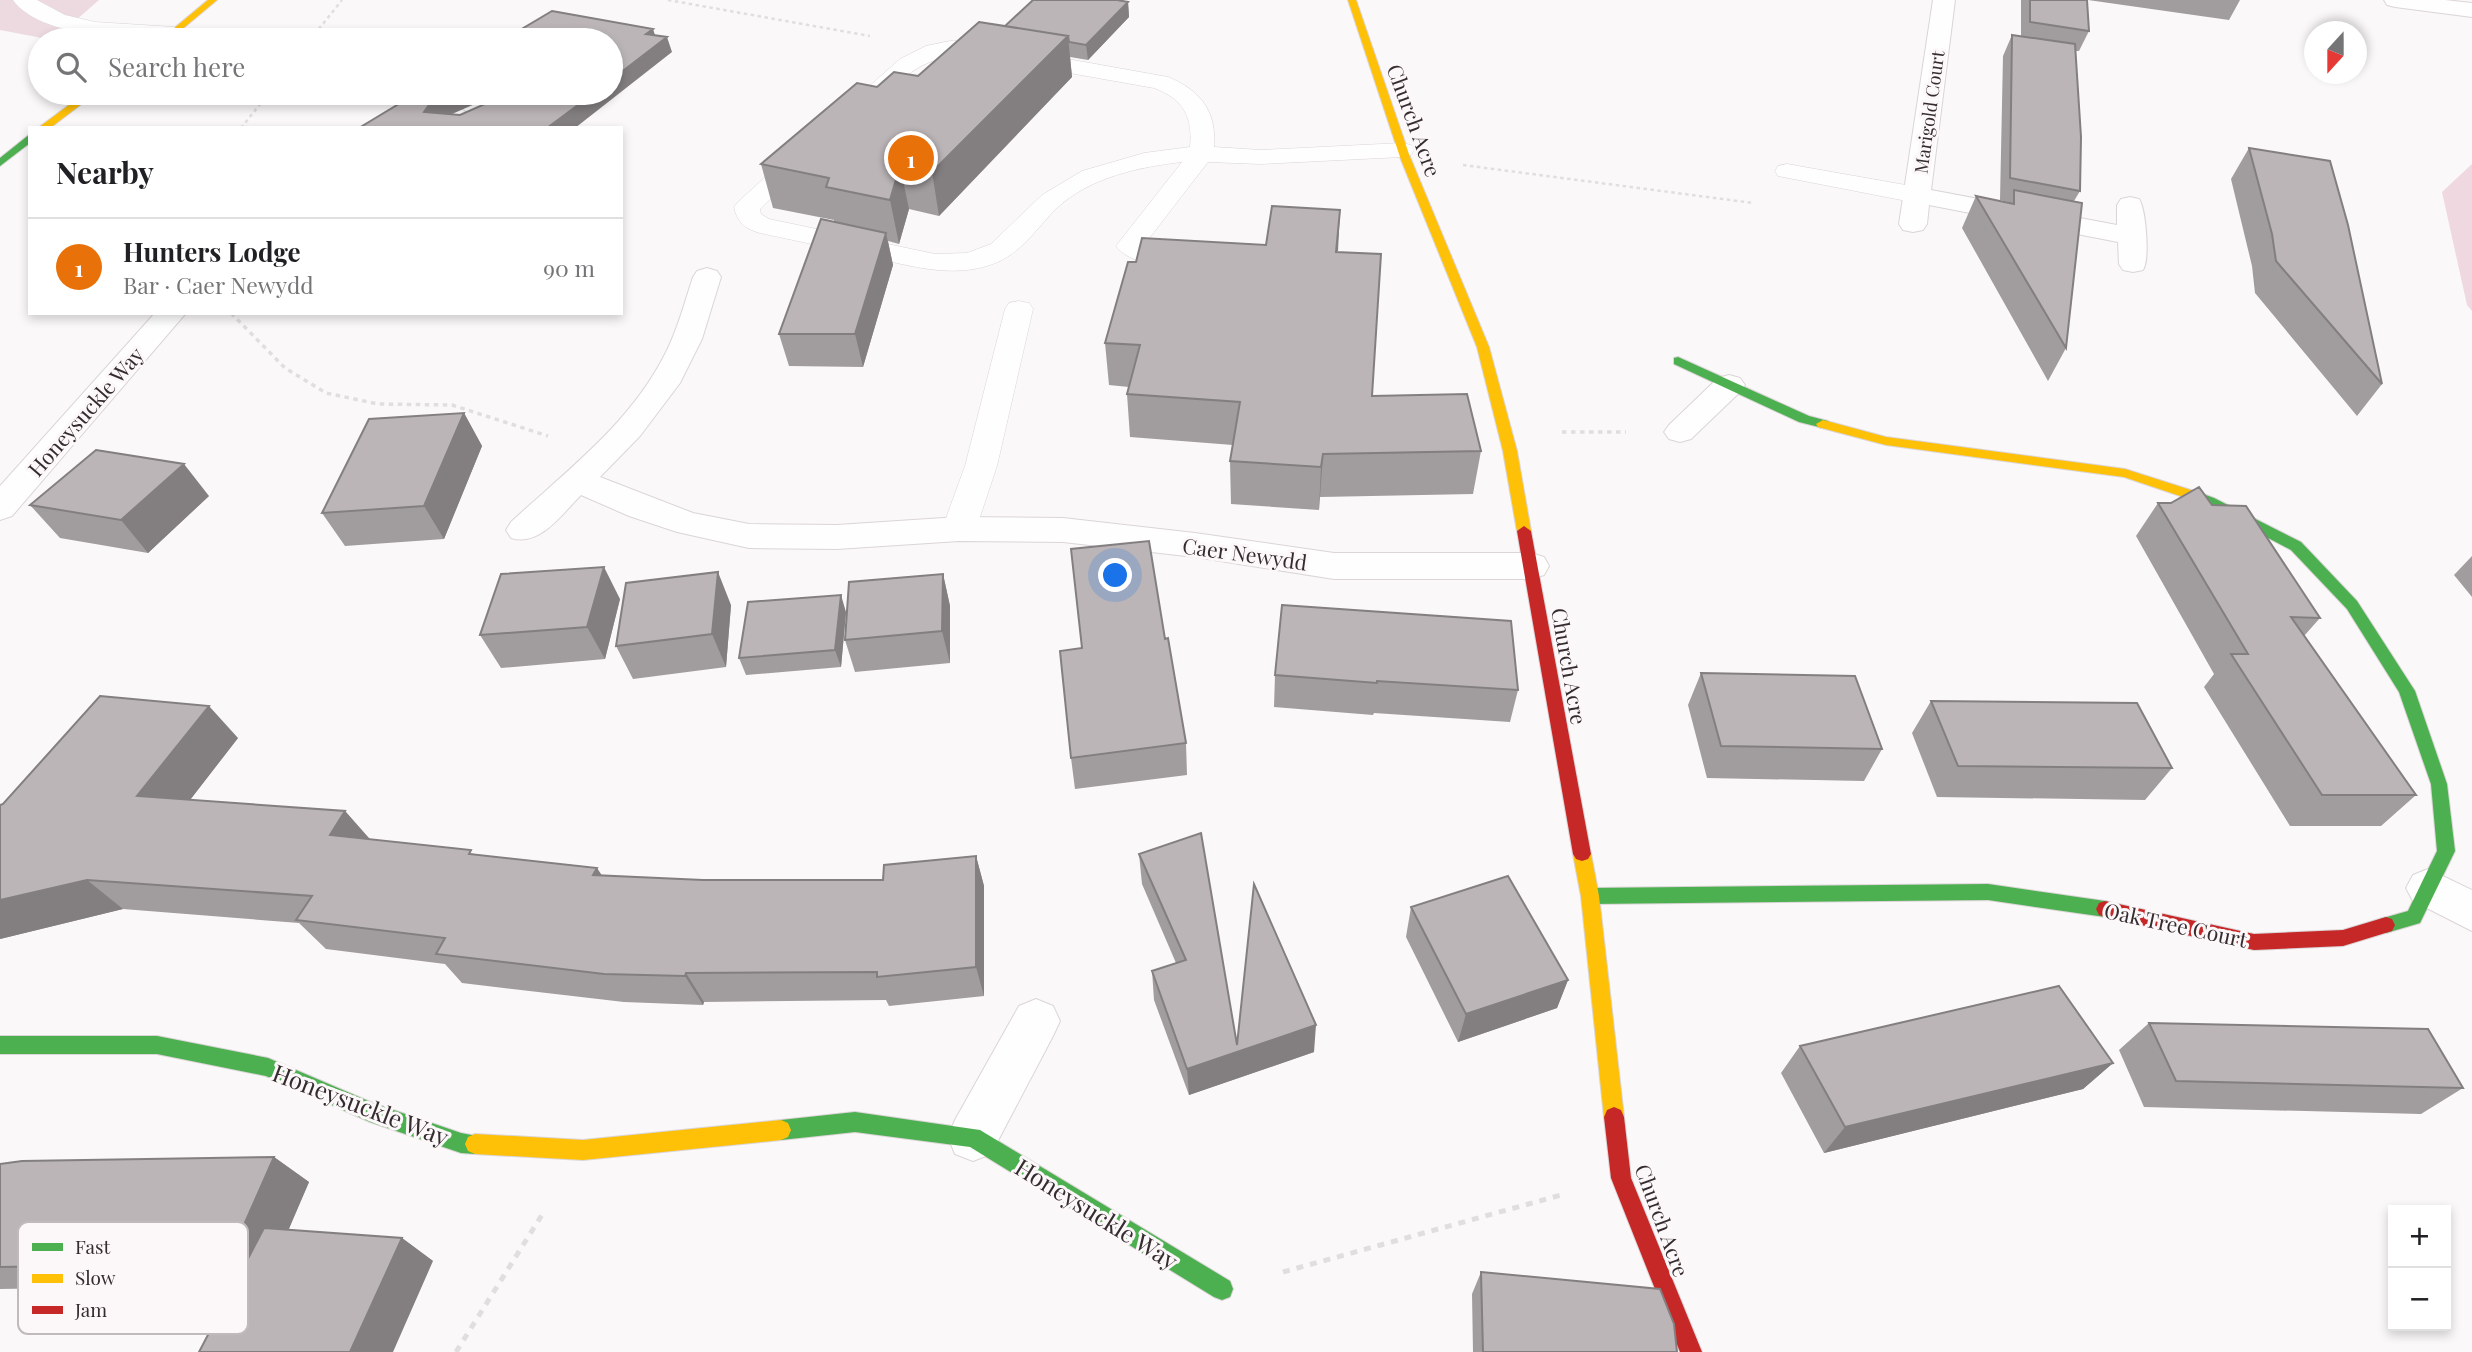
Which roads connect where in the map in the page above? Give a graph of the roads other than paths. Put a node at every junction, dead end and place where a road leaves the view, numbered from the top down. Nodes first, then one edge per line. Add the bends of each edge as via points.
1 (23, 0) edge
2 (213, 0) edge
3 (1352, 0) edge
4 (1944, 0) edge
5 (2395, 0) edge
6 (2472, 10) edge
7 (89, 28) edge
8 (180, 28) edge
9 (75, 105) edge
10 (475, 105) edge
11 (484, 111) edge
12 (846, 118) edge
13 (46, 126) edge
14 (825, 136) edge
15 (28, 139) edge
16 (1201, 154) junction
17 (1403, 154) junction
18 (0, 163) edge
19 (1787, 172) dead end
20 (1917, 195) junction
21 (2130, 205) dead end
22 (1913, 224) dead end
23 (2132, 236) junction
24 (1215, 262) edge
25 (2133, 264) dead end
26 (707, 277) dead end
27 (1019, 309) dead end
28 (169, 315) edge
29 (1678, 362) dead end
30 (1729, 385) junction
31 (1680, 432) road end
32 (589, 468) junction
33 (0, 508) edge
34 (959, 528) junction
35 (523, 530) dead end
36 (1531, 566) junction
37 (2428, 888) junction
38 (1590, 896) junction
39 (2472, 912) edge
40 (1036, 1021) dead end
41 (0, 1045) edge
42 (973, 1137) junction
43 (1222, 1289) road end
44 (1691, 1352) edge

1 - 7 lane via 47,17
2 - 8 street
3 - 17 street, Church Acre
4 - 20 street, Marigold Court
5 - 6 street
9 - 13 street
10 - 11 street
12 - 16 lane via 917,55 968,48 1180,89 1192,99 1205,130
14 - 16 lane via 754,198 747,207 749,216 760,225 935,262 965,263 993,256 1055,196 1114,166 1157,156
15 - 18 street
16 - 17 lane
16 - 24 lane via 1129,246 1139,254
17 - 36 street, Church Acre via 1483,347
19 - 20 lane
20 - 22 street, Marigold Court
20 - 23 street
21 - 23 street
23 - 25 street
26 - 32 street via 678,359 654,397
27 - 34 lane via 981,466
28 - 33 street, Honeysuckle Way
29 - 30 street, Oak Tree Court
30 - 31 street
30 - 37 street, Oak Tree Court via 1804,419 1886,441 2124,473 2209,500 2296,545 2352,605 2407,691 2439,784 2446,851
32 - 34 street, Caer Newydd via 641,508 749,536 836,537
32 - 35 street
34 - 36 street, Caer Newydd via 1063,530 1334,566
36 - 38 street, Church Acre
37 - 38 street, Oak Tree Court via 2414,917 2343,939 2254,942 2119,911 1988,892
37 - 39 street
38 - 44 street, Church Acre via 1621,1178
40 - 42 street
41 - 42 street, Honeysuckle Way via 157,1045 268,1067 370,1112 461,1143 583,1150 855,1122
42 - 43 street, Honeysuckle Way

